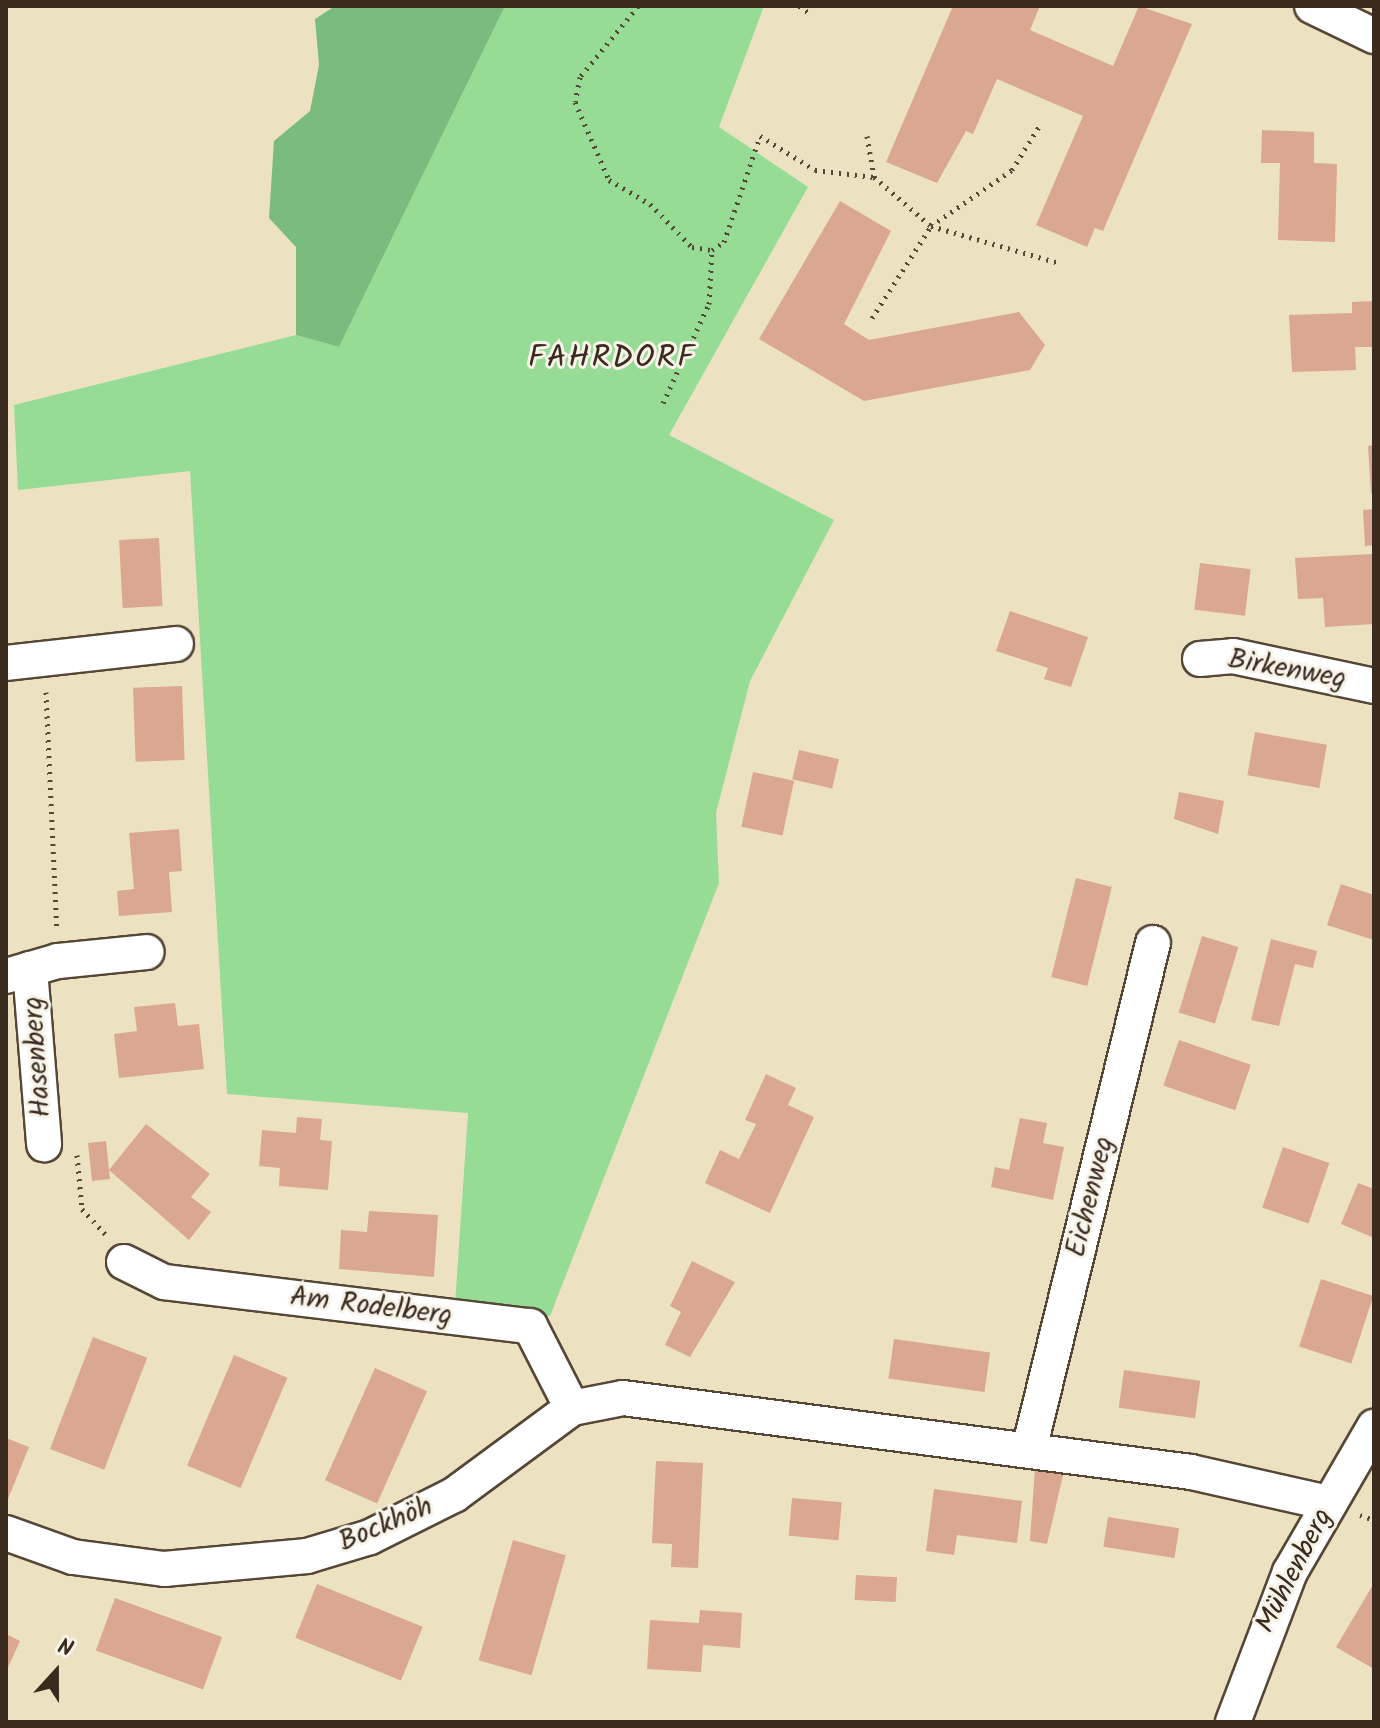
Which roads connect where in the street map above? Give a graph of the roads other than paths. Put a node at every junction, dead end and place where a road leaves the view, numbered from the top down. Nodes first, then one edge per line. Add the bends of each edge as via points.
1 (1312, 6) edge
2 (1374, 36) edge
3 (176, 644) dead end
4 (1200, 659) dead end
5 (6, 663) edge
6 (1374, 686) edge
7 (1153, 943) dead end
8 (147, 952) dead end
9 (31, 969) edge
10 (44, 1144) dead end
11 (124, 1262) dead end
12 (572, 1408) junction
13 (1374, 1427) edge
14 (1029, 1450) junction
15 (1329, 1503) junction
16 (6, 1533) edge
17 (1233, 1722) edge

1 - 2 street
3 - 5 street
4 - 6 street, Birkenweg via 1233,656
7 - 14 street, Eichenweg
8 - 9 street, Hasenberg
9 - 10 street, Hasenberg
11 - 12 street, Am Rodelberg via 164,1282 530,1326
12 - 14 street, Bockhöh via 623,1398
12 - 16 street, Bockhöh via 454,1495 370,1537 307,1556 164,1569 73,1557
13 - 15 street, Mühlenberg
14 - 15 street via 1191,1472
15 - 17 street, Mühlenberg via 1263,1630

